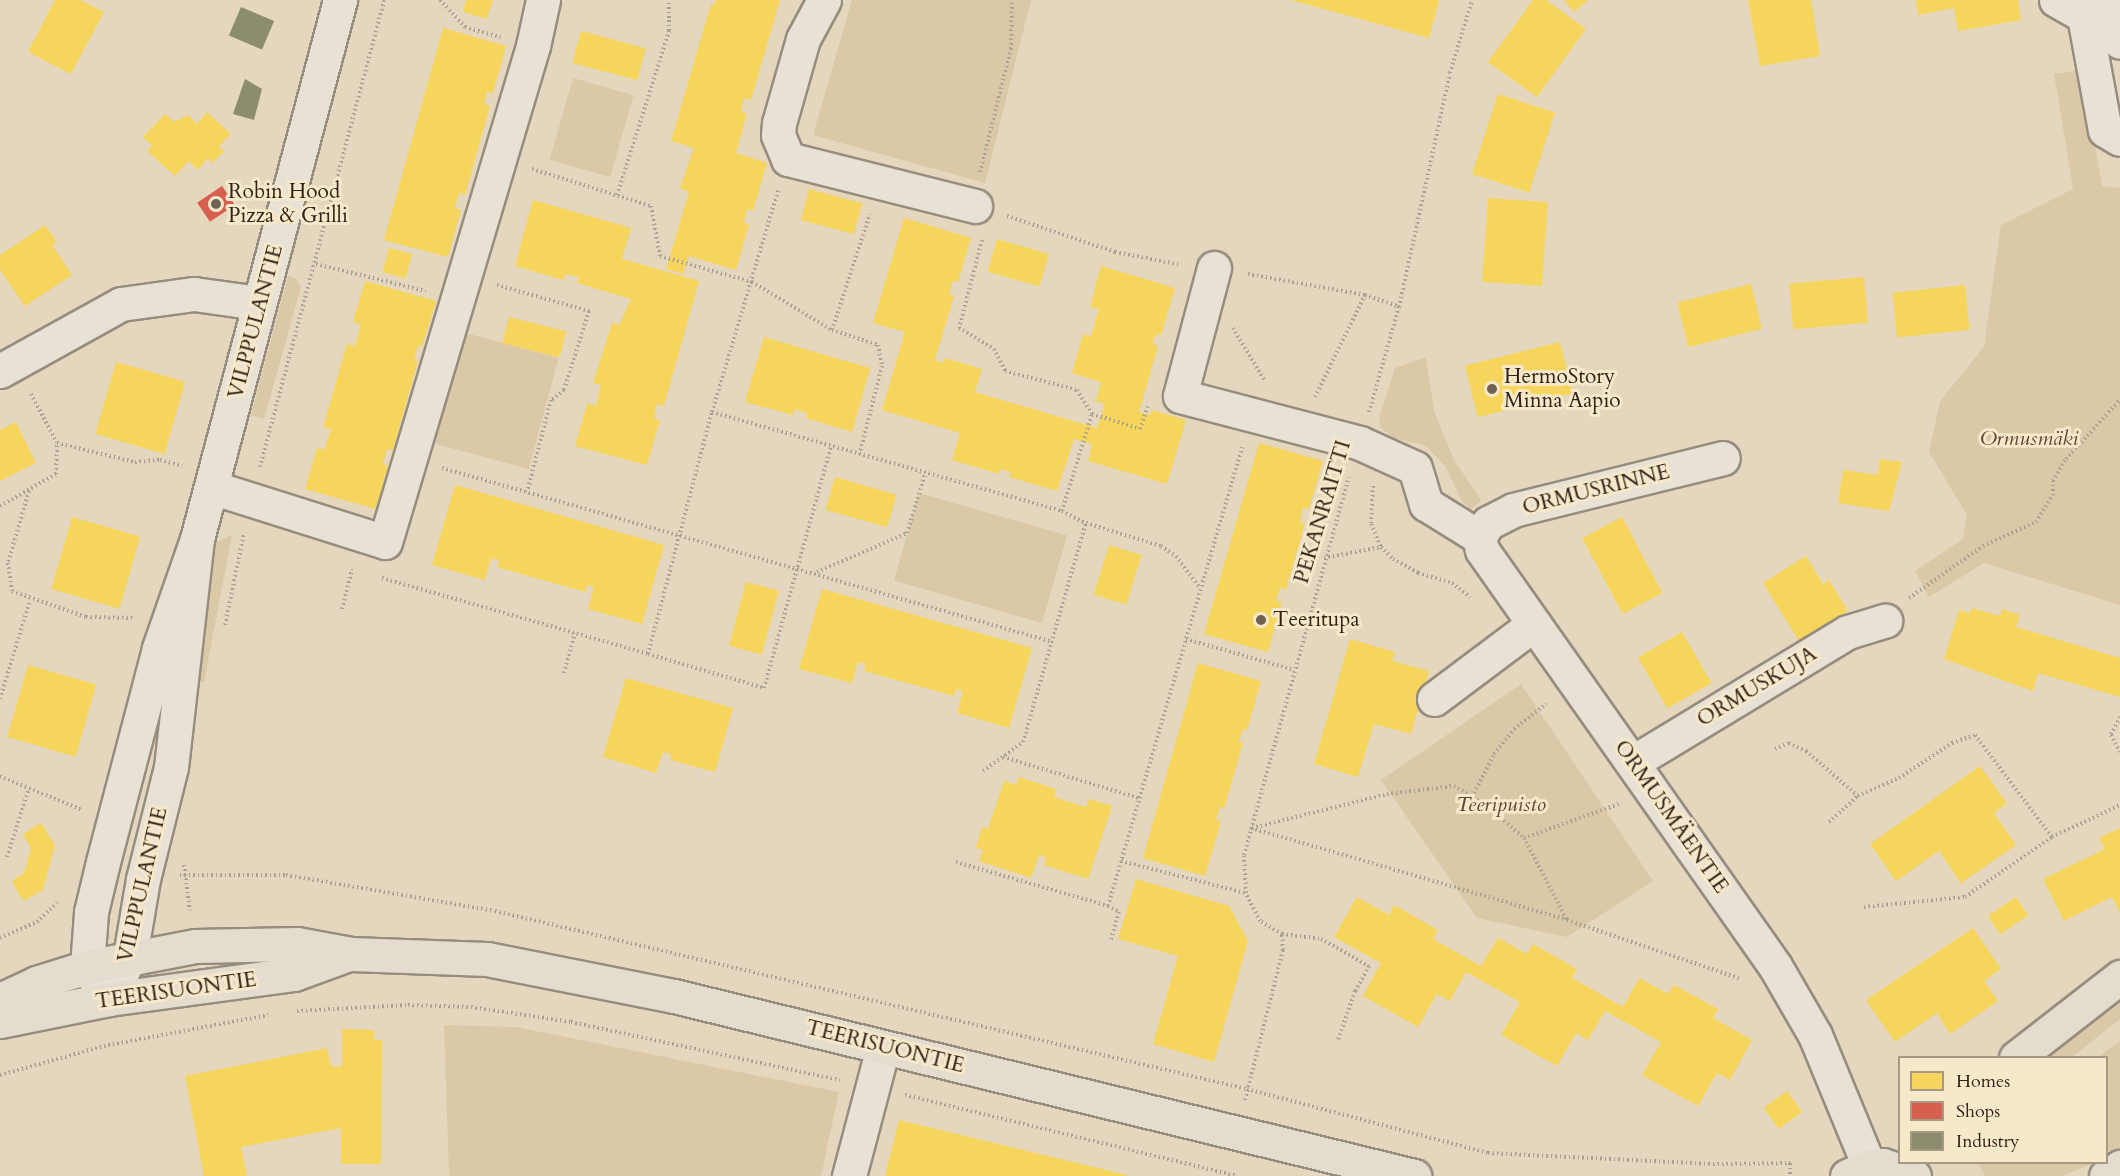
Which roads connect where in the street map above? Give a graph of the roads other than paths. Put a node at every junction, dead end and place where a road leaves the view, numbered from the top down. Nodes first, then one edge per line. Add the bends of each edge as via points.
1 (340, 0) edge
2 (543, 0) edge
3 (824, 0) edge
4 (2063, 10) edge
5 (2120, 14) edge
6 (2120, 42) edge
7 (2120, 140) edge
8 (982, 208) road end
9 (1211, 276) road end
10 (259, 303) junction
11 (8, 367) edge
12 (1723, 458) dead end
13 (201, 478) junction
14 (1479, 537) junction
15 (197, 538) junction
16 (1885, 621) road end
17 (1534, 624) junction
18 (1434, 699) dead end
19 (1633, 762) junction
20 (351, 954) junction
21 (130, 956) junction
22 (87, 967) junction
23 (2120, 977) edge
24 (109, 999) junction
25 (0, 1000) edge
26 (0, 1021) edge
27 (883, 1047) junction
28 (2019, 1056) edge
29 (2120, 1167) edge
30 (1914, 1170) edge
31 (1858, 1171) edge
32 (849, 1176) edge
33 (1414, 1176) edge
34 (2106, 1176) edge

1 - 10 street, VILPPULANTIE
2 - 13 street via 533,46 385,542
3 - 8 street via 803,39 779,123 778,135 788,159
4 - 5 street
4 - 6 street via 2109,30
4 - 7 street via 2105,130
9 - 14 street via 1180,396 1295,425 1372,449 1415,468 1426,504
10 - 11 street via 194,294 121,304
10 - 13 street, VILPPULANTIE
12 - 14 street, ORMUSRINNE via 1513,510 1488,523
13 - 15 street, VILPPULANTIE
14 - 17 street, ORMUSMÄENTIE via 1482,550
15 - 21 street, VILPPULANTIE via 171,767 143,879
15 - 22 street, VILPPULANTIE via 159,648 102,862 91,912
16 - 19 street, ORMUSKUJA via 1848,632
17 - 18 street
17 - 19 street, ORMUSMÄENTIE
19 - 31 street, ORMUSMÄENTIE via 1792,996 1825,1056
20 - 21 main road, TEERISUONTIE via 297,944 253,942
20 - 24 main road, TEERISUONTIE via 294,974
20 - 27 main road, TEERISUONTIE via 487,958 674,996
21 - 22 main road, TEERISUONTIE
21 - 24 street, VILPPULANTIE
22 - 24 street, VILPPULANTIE
22 - 25 main road, TEERISUONTIE
23 - 28 main road
24 - 26 main road, TEERISUONTIE
27 - 32 street
27 - 33 main road, TEERISUONTIE
29 - 34 main road
30 - 31 main road via 1896,1167

